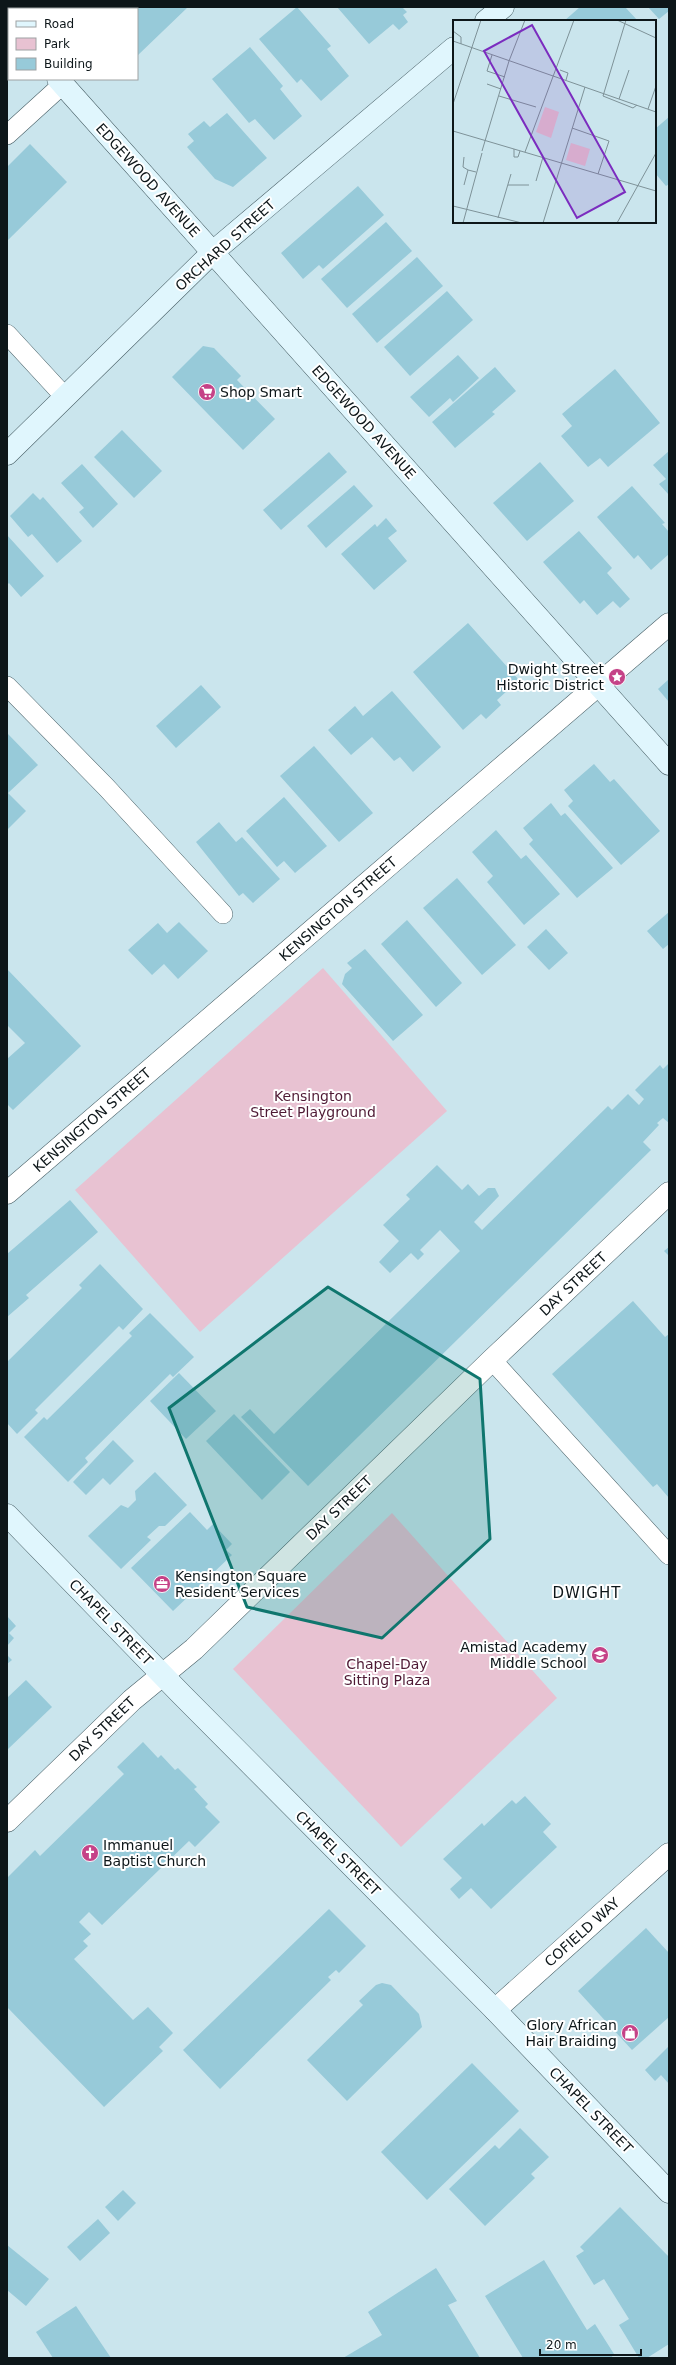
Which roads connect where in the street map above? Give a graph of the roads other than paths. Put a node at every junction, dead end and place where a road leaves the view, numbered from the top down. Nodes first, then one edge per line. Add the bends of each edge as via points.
1 (503, 7) edge
2 (487, 20) edge
3 (453, 49) edge
4 (61, 82) edge
5 (7, 135) edge
6 (212, 252) junction
7 (7, 334) edge
8 (65, 397) junction
9 (7, 454) edge
10 (669, 624) edge
11 (7, 686) edge
12 (598, 686) junction
13 (669, 764) edge
14 (223, 914) dead end
15 (7, 1193) edge
16 (669, 1193) edge
17 (492, 1360) junction
18 (7, 1515) edge
19 (669, 1555) edge
20 (162, 1675) junction
21 (7, 1821) edge
22 (669, 1854) edge
23 (495, 2010) junction
24 (669, 2192) edge

1 - 2 main road
3 - 6 main road, ORCHARD STREET
4 - 5 lane
4 - 6 main road, EDGEWOOD AVENUE
6 - 8 main road, ORCHARD STREET
6 - 12 main road, EDGEWOOD AVENUE
7 - 8 lane
8 - 9 main road, ORCHARD STREET
10 - 12 street, KENSINGTON STREET
11 - 14 lane via 106,787
12 - 13 main road, EDGEWOOD AVENUE
12 - 15 street, KENSINGTON STREET
16 - 17 street, DAY STREET
17 - 19 lane
17 - 20 street, DAY STREET via 194,1649
18 - 20 main road, CHAPEL STREET
20 - 21 street, DAY STREET via 132,1700
20 - 23 main road, CHAPEL STREET
22 - 23 street, COFIELD WAY
23 - 24 main road, CHAPEL STREET

